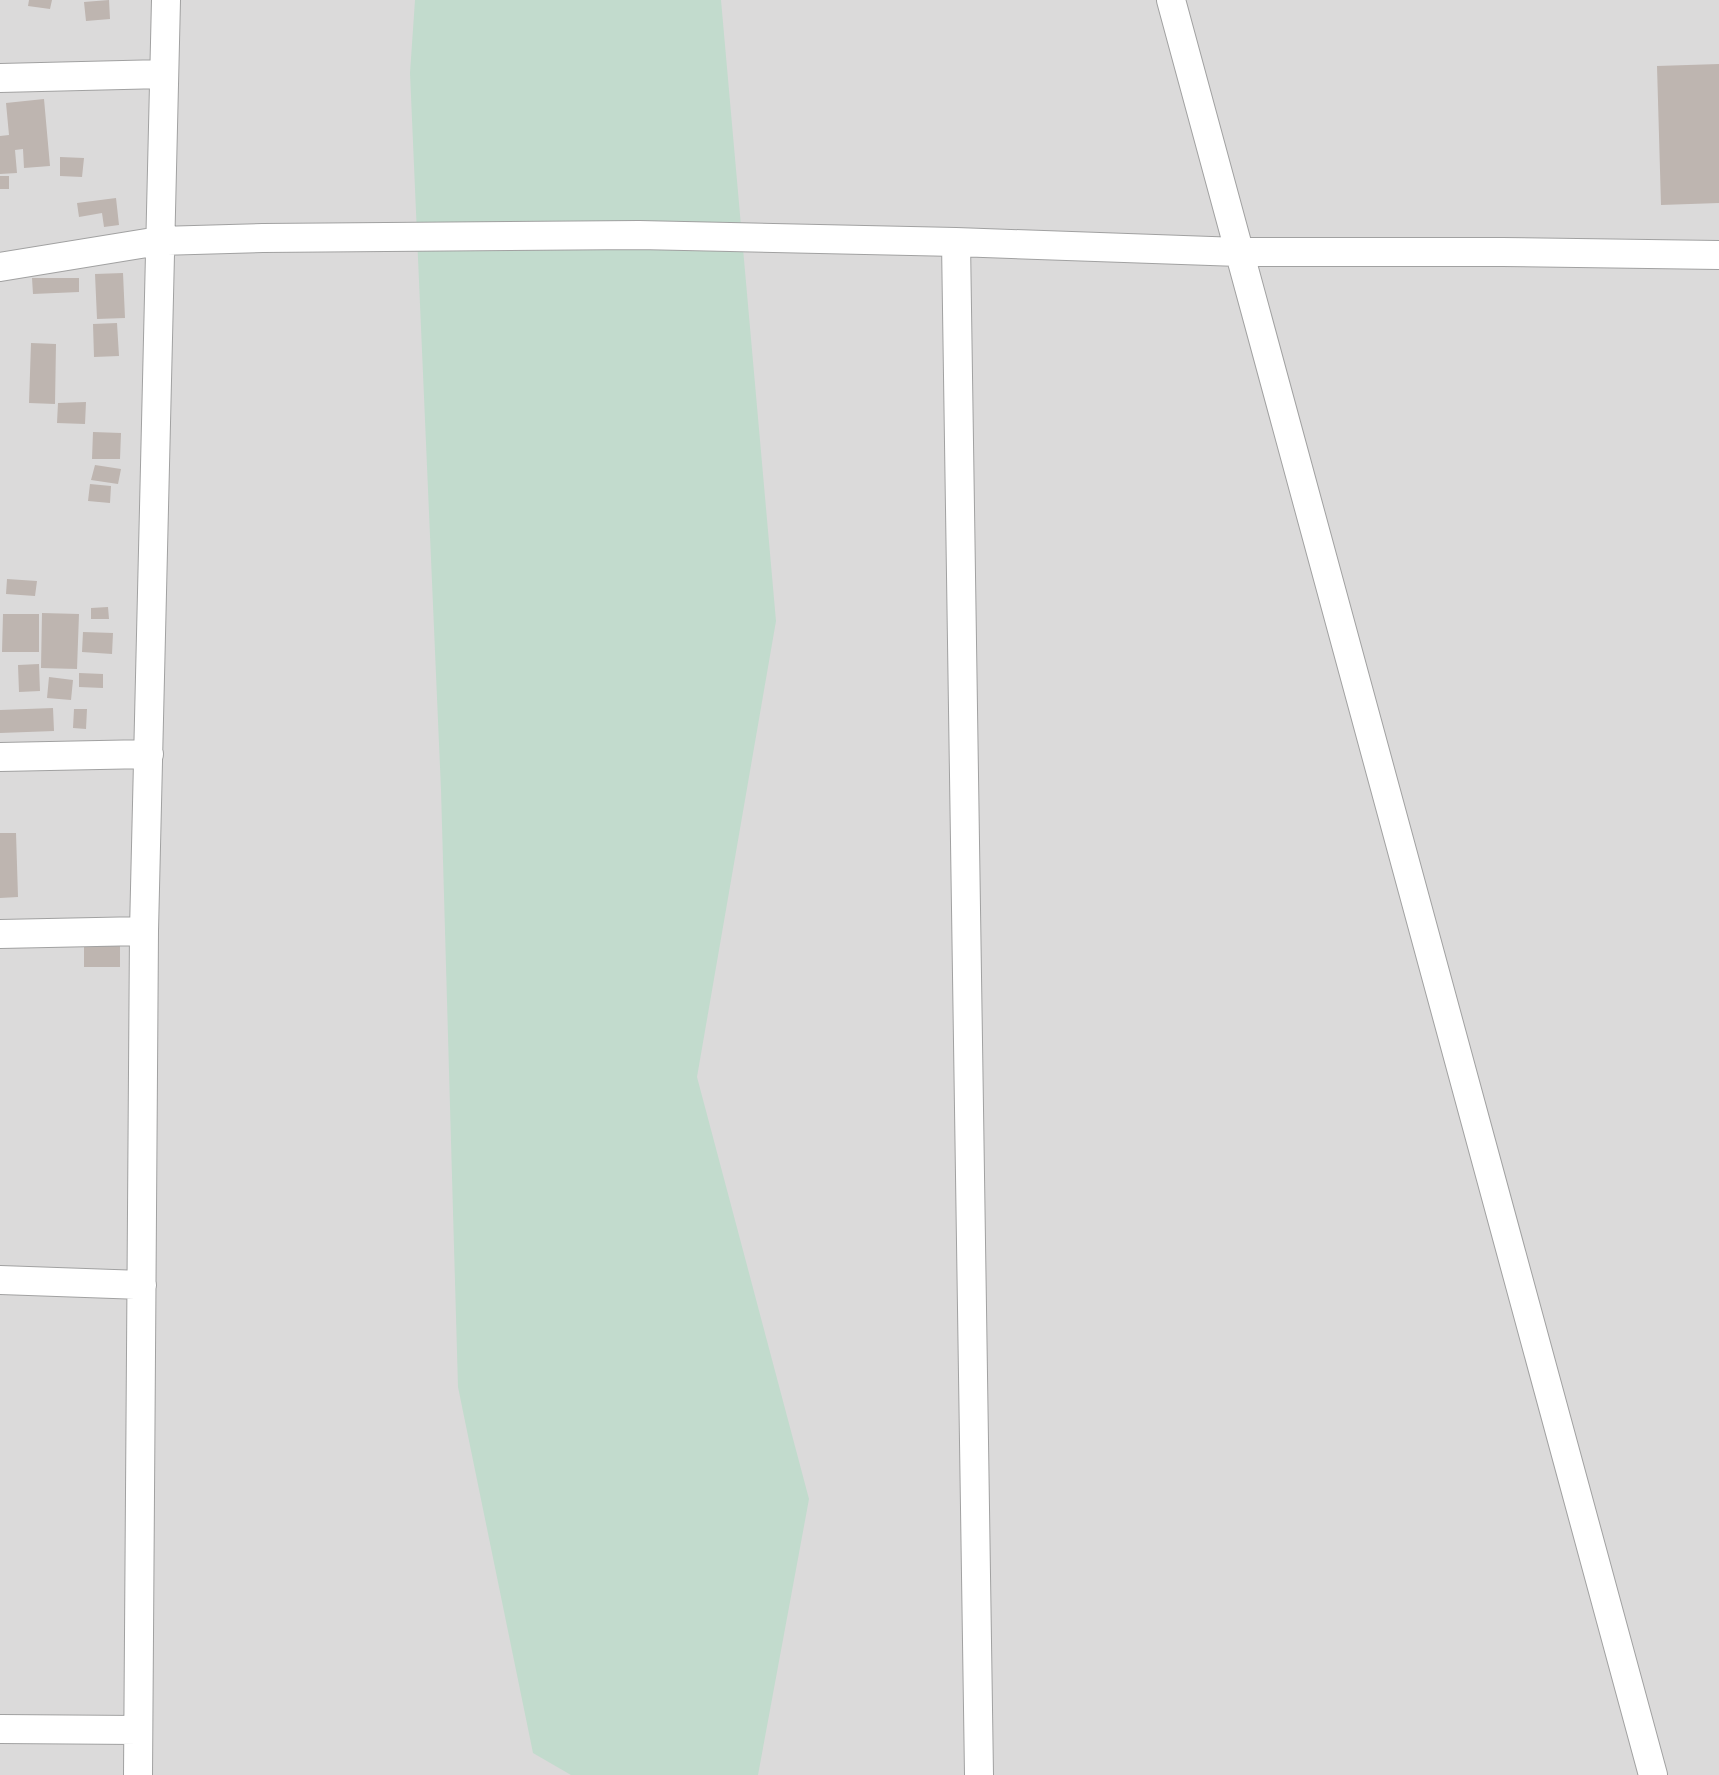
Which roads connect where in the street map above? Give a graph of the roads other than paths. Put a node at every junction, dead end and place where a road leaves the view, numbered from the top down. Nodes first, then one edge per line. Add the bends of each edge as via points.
1 (166, 0) edge
2 (1171, 0) edge
3 (164, 74) junction
4 (0, 78) edge
5 (159, 241) junction
6 (956, 242) junction
7 (1239, 252) junction
8 (1719, 255) edge
9 (0, 267) edge
10 (149, 754) junction
11 (0, 757) edge
12 (144, 931) junction
13 (0, 934) edge
14 (0, 1280) edge
15 (142, 1284) junction
16 (0, 1729) edge
17 (138, 1730) junction
18 (138, 1775) edge
19 (979, 1775) edge
20 (1653, 1775) edge

1 - 3 street
2 - 7 street
3 - 4 street
3 - 5 street
5 - 6 street via 639,235
5 - 9 street
5 - 10 street
6 - 7 street
6 - 19 street
7 - 8 street
7 - 20 street
10 - 11 street
10 - 12 street
12 - 13 street
12 - 15 street
14 - 15 street
15 - 17 street
16 - 17 street
17 - 18 street

